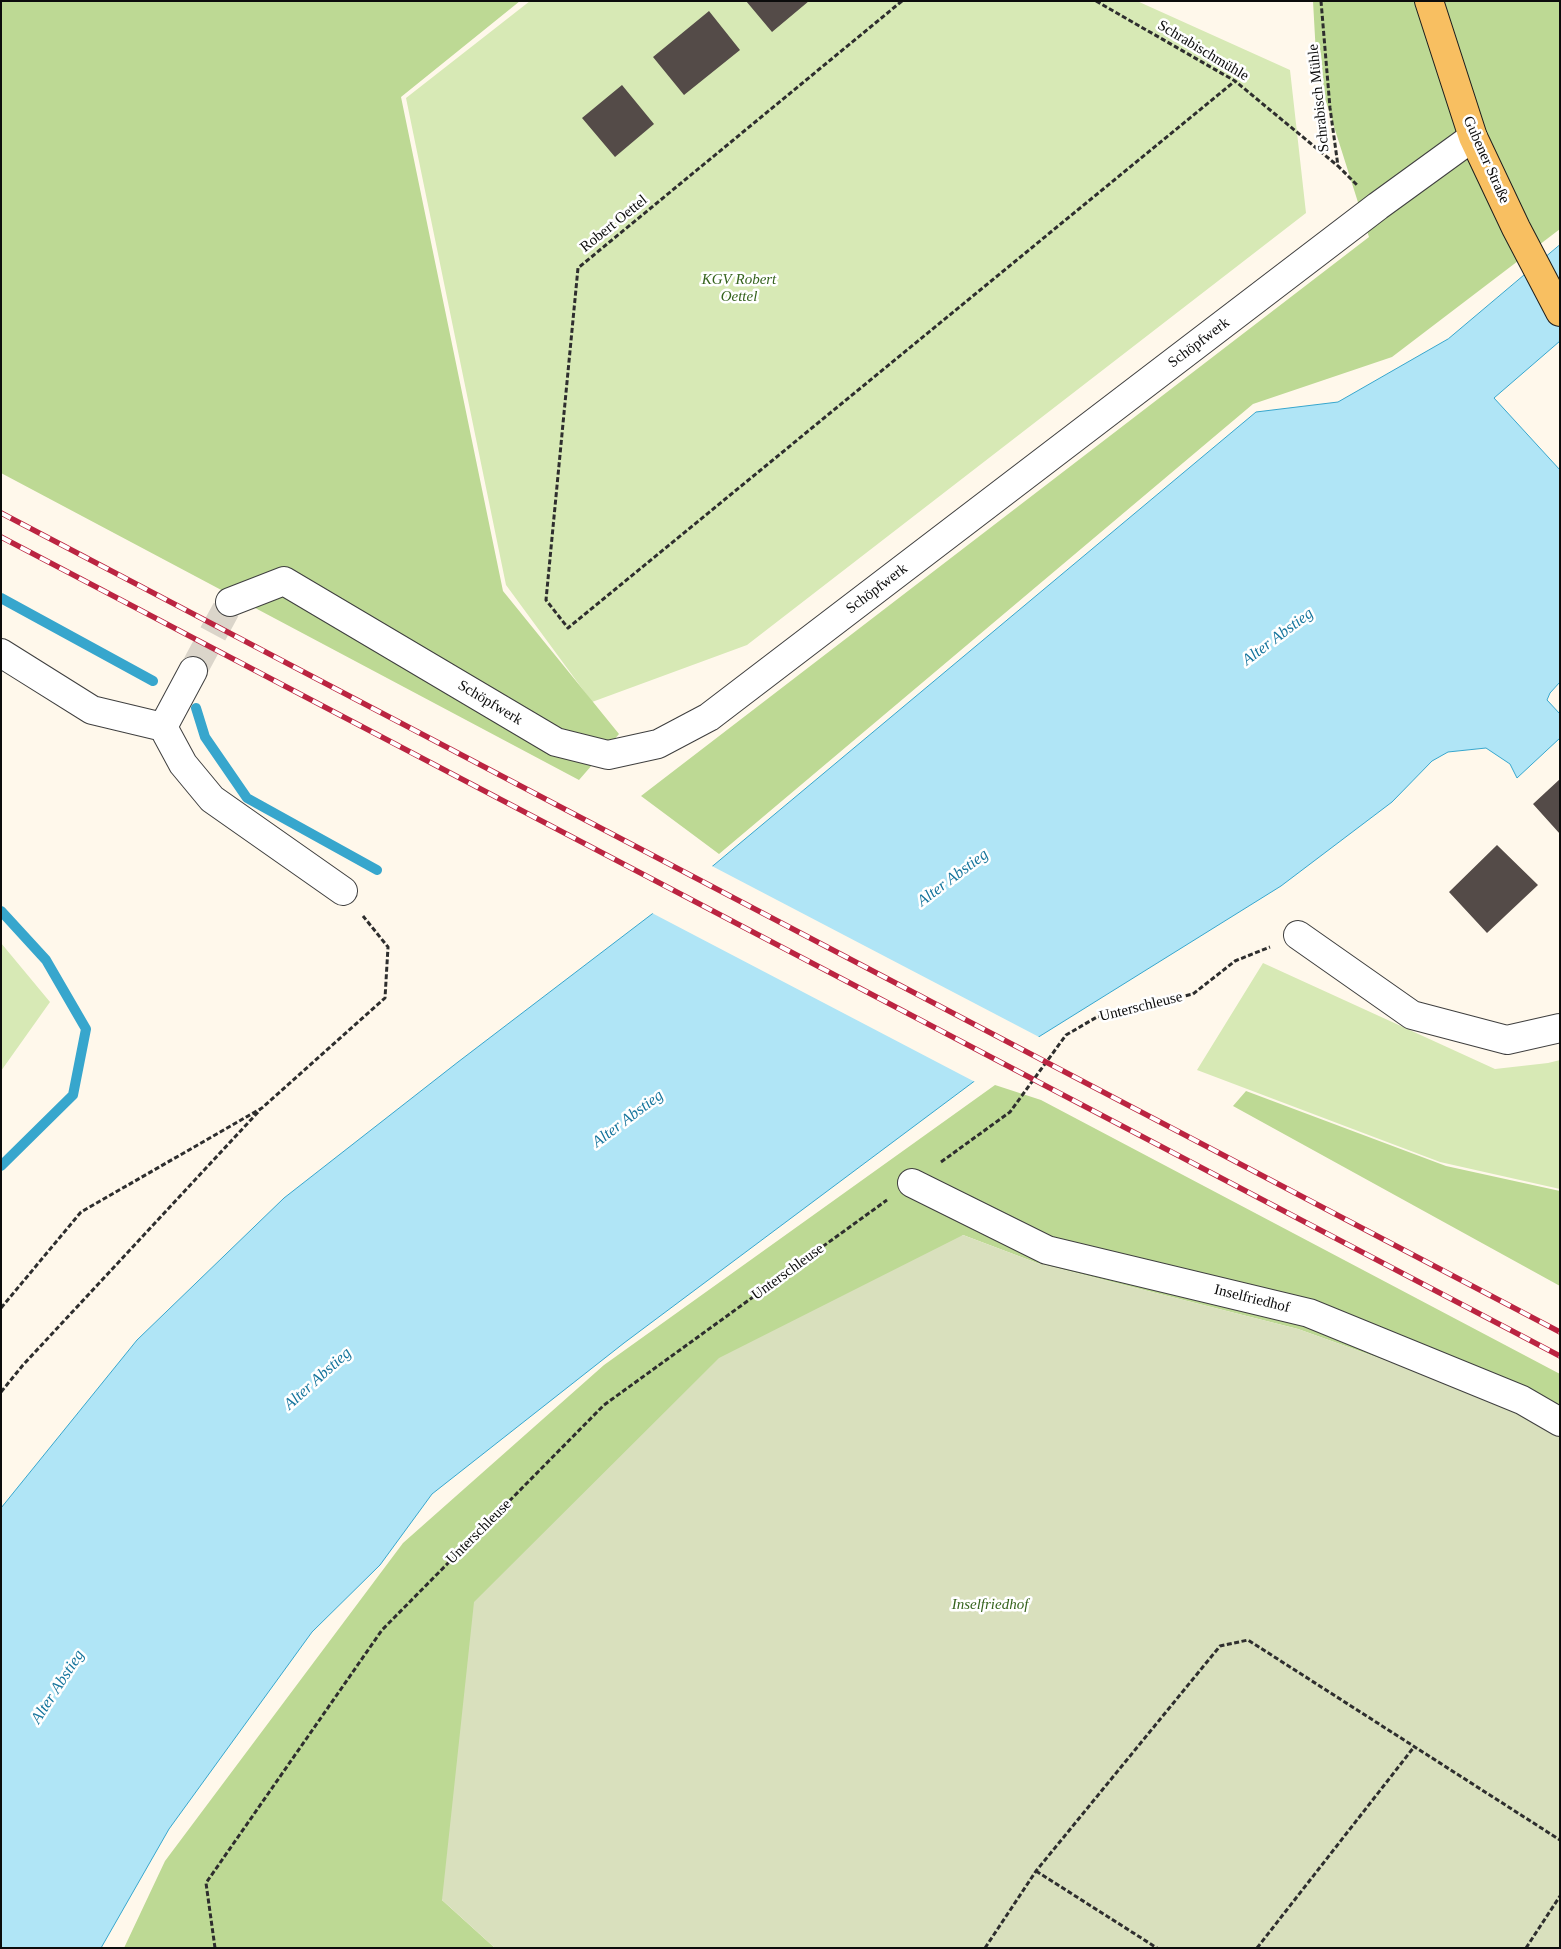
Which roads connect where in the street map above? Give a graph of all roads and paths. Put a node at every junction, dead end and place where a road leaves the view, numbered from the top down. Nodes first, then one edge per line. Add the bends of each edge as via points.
1 (902, 1) edge
2 (1096, 1) edge
3 (1321, 1) edge
4 (1428, 1) edge
5 (1235, 81) junction
6 (1473, 136) junction
7 (1338, 166) junction
8 (1378, 206) junction
9 (1560, 312) edge
10 (230, 602) tunnel mouth
11 (1, 653) edge
12 (193, 671) tunnel mouth
13 (163, 728) junction
14 (343, 892) joint
15 (1298, 935) joint
16 (1560, 1028) edge
17 (262, 1108) junction
18 (912, 1183) junction
19 (1, 1308) edge
20 (1, 1392) edge
21 (1560, 1422) edge
22 (1414, 1747) junction
23 (1560, 1840) edge
24 (1036, 1871) junction
25 (1560, 1896) edge
26 (215, 1948) edge
27 (985, 1948) edge
28 (1158, 1948) edge
29 (1257, 1948) edge
30 (1526, 1948) edge

1 - 5 path, Robert Oettel via 578,268 546,600 568,628
2 - 5 path, Schrabischmühle
3 - 7 path, Schrabisch Mühle
4 - 6 main road, Gubener Straße
5 - 7 path, Schrabischmühle
6 - 8 street, Schöpfwerk
6 - 9 main road, Gubener Straße
7 - 8 path, Schrabisch Mühle
8 - 10 street, Schöpfwerk via 709,717 658,744 608,755 556,742 284,581
11 - 13 street via 92,710
12 - 13 street
13 - 14 street via 183,764 212,799
14 - 17 path via 388,946 385,998
15 - 16 street via 1412,1015 1507,1040
15 - 18 path, Unterschleuse via 1235,961 1193,994 1097,1017 1066,1035 1010,1112
17 - 19 path via 81,1212
17 - 20 path
18 - 21 street, Inselfriedhof via 1047,1250 1309,1313 1522,1400
18 - 26 path, Unterschleuse via 604,1405 382,1630 206,1883
22 - 23 path
22 - 24 path via 1248,1640 1220,1646
22 - 29 path
24 - 27 path
24 - 28 path
25 - 30 path

